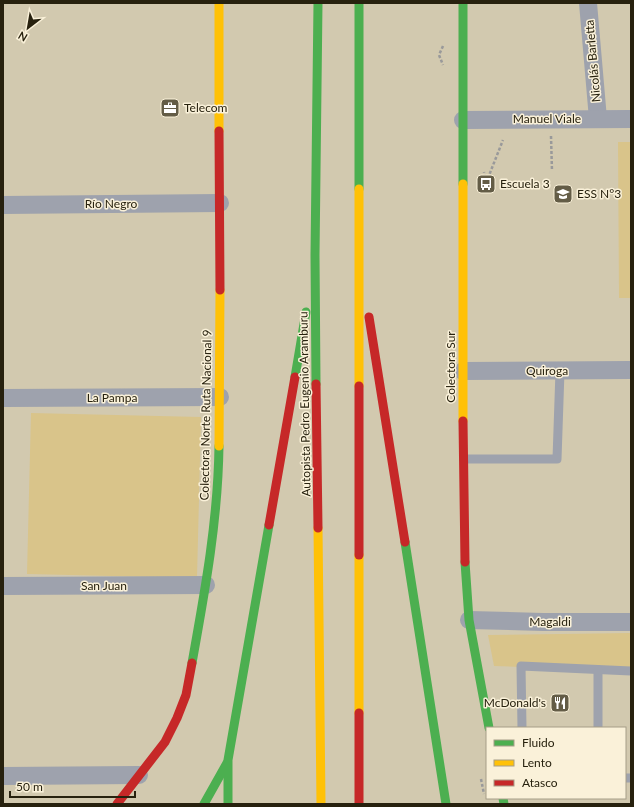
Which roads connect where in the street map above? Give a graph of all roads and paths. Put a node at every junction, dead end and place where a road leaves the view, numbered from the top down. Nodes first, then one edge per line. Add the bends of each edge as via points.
1 (219, 3) edge
2 (318, 3) edge
3 (358, 3) edge
4 (463, 3) edge
5 (588, 3) edge
6 (598, 119) junction
7 (631, 119) edge
8 (463, 120) junction
9 (550, 120) junction
10 (503, 140) dead end
11 (483, 169) dead end
12 (552, 171) dead end
13 (486, 184) junction
14 (481, 198) dead end
15 (220, 203) junction
16 (3, 205) edge
17 (358, 252) junction
18 (315, 255) junction
19 (560, 370) junction
20 (631, 370) edge
21 (463, 371) junction
22 (220, 397) junction
23 (3, 398) edge
24 (464, 459) junction
25 (206, 585) junction
26 (3, 586) edge
27 (469, 620) junction
28 (631, 622) edge
29 (598, 670) junction
30 (631, 671) edge
31 (489, 727) edge
32 (522, 727) edge
33 (598, 727) edge
34 (228, 760) junction
35 (139, 775) junction
36 (3, 776) edge
37 (117, 804) edge
38 (204, 804) edge
39 (228, 804) edge
40 (321, 804) edge
41 (359, 804) edge
42 (446, 804) edge

1 - 15 main road, Colectora Norte Ruta Nacional 9
2 - 18 main road, Autopista Pedro Eugenio Aramburu
3 - 17 main road
4 - 8 main road, Colectora Sur
5 - 6 street, Nicolás Barletta
6 - 7 street, Manuel Viale
6 - 9 street, Manuel Viale
8 - 9 street, Manuel Viale
8 - 21 main road, Colectora Sur
9 - 12 path
10 - 13 path
11 - 13 path
13 - 14 path
15 - 16 street, Río Negro
15 - 22 main road, Colectora Norte Ruta Nacional 9
17 - 41 main road
17 - 42 main road
18 - 34 main road
18 - 40 main road, Autopista Pedro Eugenio Aramburu
19 - 20 street, Quiroga
19 - 21 street, Quiroga
19 - 24 lane via 557,459
21 - 24 main road, Colectora Sur
22 - 23 street, La Pampa
22 - 25 main road, Colectora Norte Ruta Nacional 9 via 219,466
24 - 27 main road, Colectora Sur via 465,573
25 - 26 street, San Juan
25 - 35 main road, Colectora Norte Ruta Nacional 9 via 186,695 165,742
27 - 28 street, Magaldi
27 - 31 main road, Colectora Sur
29 - 30 lane
29 - 32 lane via 521,666
29 - 33 lane
34 - 38 main road
34 - 39 main road
35 - 36 street
35 - 37 main road, Colectora Norte Ruta Nacional 9

